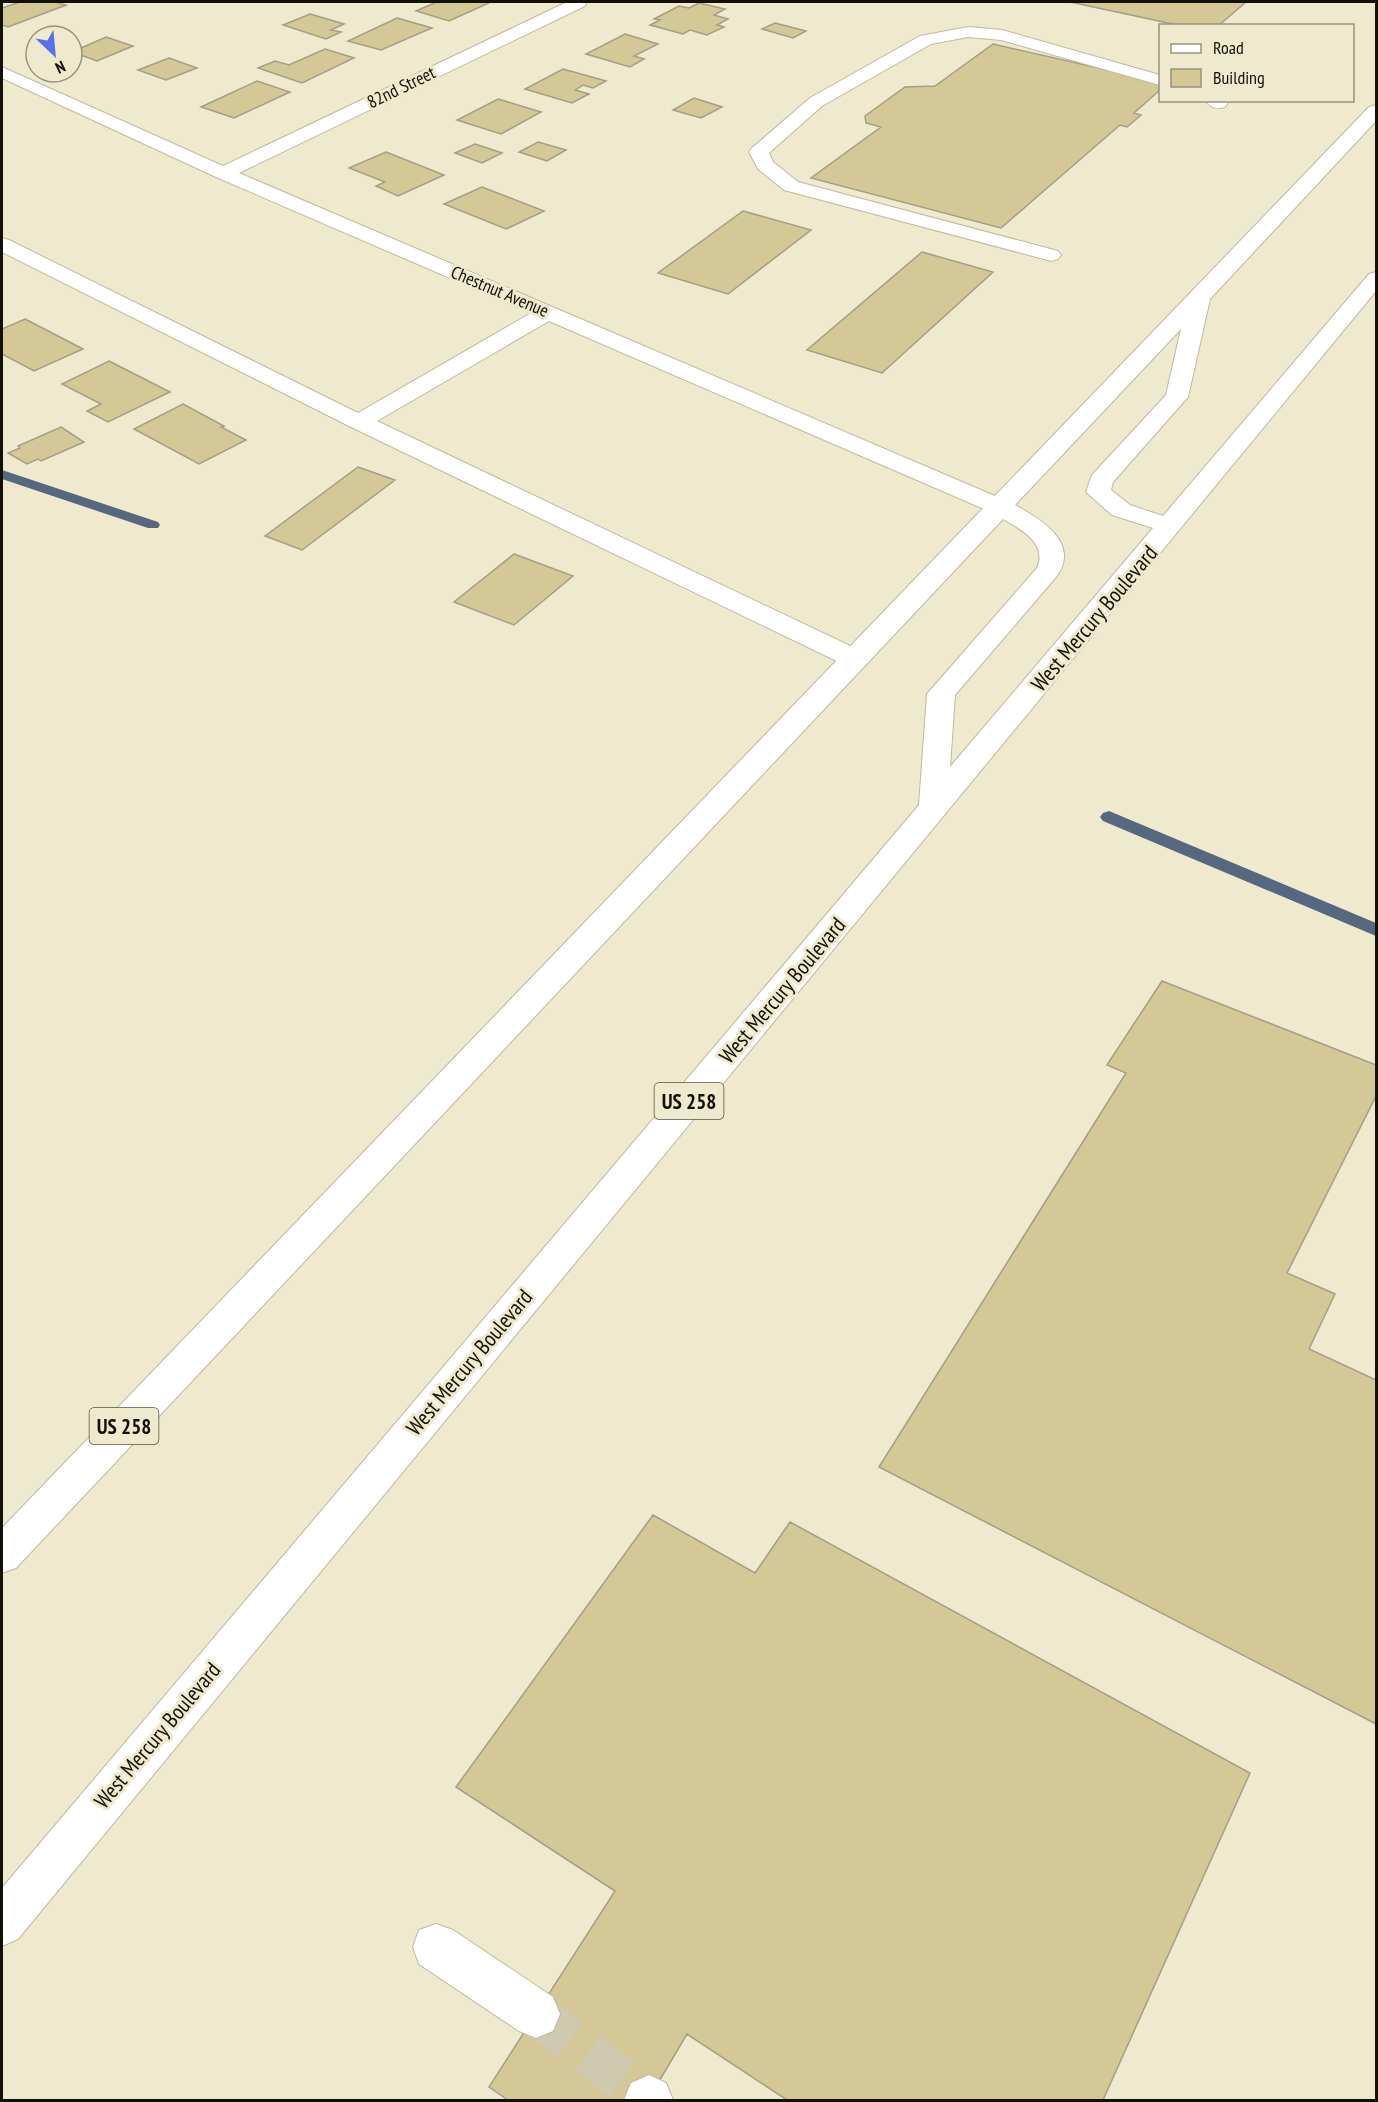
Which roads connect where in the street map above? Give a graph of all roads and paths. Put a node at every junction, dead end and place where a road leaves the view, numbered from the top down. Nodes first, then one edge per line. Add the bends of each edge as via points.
1 (579, 2) edge
2 (2, 72) edge
3 (1159, 79) edge
4 (1377, 111) edge
5 (223, 173) junction
6 (2, 244) edge
7 (1051, 255) dead end
8 (1377, 278) edge
9 (1200, 298) junction
10 (549, 312) junction
11 (359, 422) junction
12 (1000, 507) junction
13 (1170, 526) junction
14 (855, 659) junction
15 (933, 810) junction
16 (2, 1555) edge
17 (2, 1923) edge
18 (436, 1947) dead end
19 (536, 2014) tunnel mouth

1 - 5 main road, 82nd Street
2 - 5 main road, Chestnut Avenue
3 - 7 main road via 1002,35 968,32 926,40 816,102 759,152 765,165 791,186
4 - 9 main road, US 258
5 - 10 main road, Chestnut Avenue
6 - 11 main road
8 - 13 main road, West Mercury Boulevard / US 258
9 - 12 main road, US 258
9 - 13 main road via 1177,397 1101,480 1098,492 1121,510
10 - 11 main road
10 - 12 main road, Chestnut Avenue
11 - 14 main road
12 - 14 main road, US 258
12 - 15 main road, Chestnut Avenue via 1038,531 1053,557 1048,572 941,694
13 - 15 main road, West Mercury Boulevard / US 258
14 - 16 main road, US 258
15 - 17 main road, West Mercury Boulevard / US 258
18 - 19 main road

